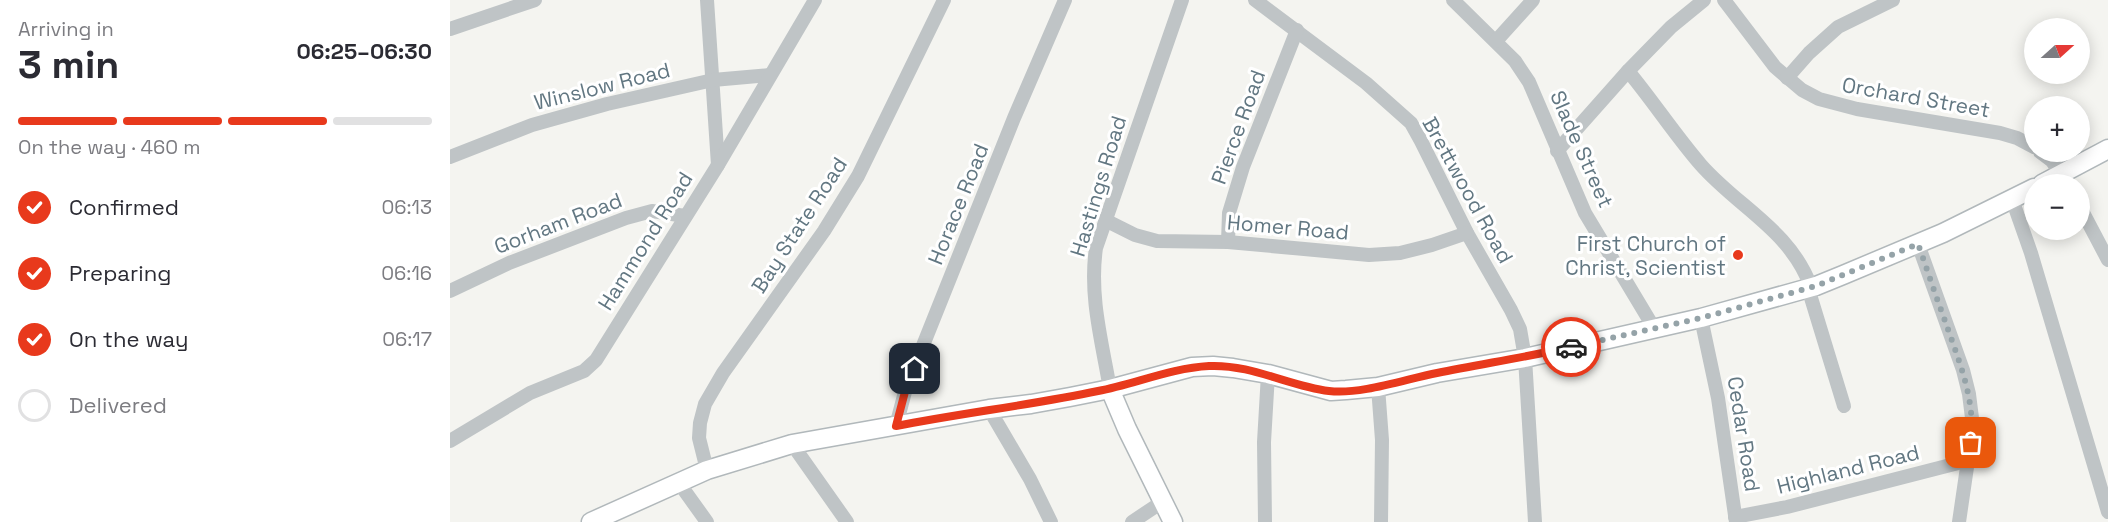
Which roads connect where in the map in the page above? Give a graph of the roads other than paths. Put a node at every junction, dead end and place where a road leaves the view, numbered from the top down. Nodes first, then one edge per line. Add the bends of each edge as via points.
1 (535, 0) edge
2 (707, 0) edge
3 (815, 0) edge
4 (944, 0) edge
5 (1065, 0) edge
6 (1182, 0) edge
7 (1255, 0) edge
8 (1453, 0) edge
9 (1533, 0) edge
10 (1704, 0) edge
11 (1724, 0) edge
12 (1893, 0) edge
13 (450, 28) edge
14 (1297, 30) junction
15 (1496, 41) junction
16 (1628, 71) junction
17 (770, 75) junction
18 (1787, 78) junction
19 (713, 80) junction
20 (2024, 142) edge
21 (2108, 149) edge
22 (1557, 151) junction
23 (450, 157) edge
24 (718, 165) junction
25 (2074, 174) edge
26 (2024, 193) edge
27 (2012, 199) junction
28 (685, 216) junction
29 (1106, 220) junction
30 (2090, 226) edge
31 (1467, 233) junction
32 (1228, 242) junction
33 (1918, 244) junction
34 (2108, 260) edge
35 (1809, 287) junction
36 (450, 291) edge
37 (1701, 318) junction
38 (1654, 328) junction
39 (1525, 358) junction
40 (1268, 374) junction
41 (1378, 387) junction
42 (1110, 389) junction
43 (1844, 406) dead end
44 (989, 409) junction
45 (896, 426) junction
46 (450, 441) edge
47 (792, 444) junction
48 (1970, 460) junction
49 (707, 470) junction
50 (679, 483) junction
51 (1162, 502) junction
52 (2108, 512) edge
53 (1736, 519) edge
54 (591, 522) edge
55 (707, 522) edge
56 (847, 522) edge
57 (1051, 522) edge
58 (1132, 522) edge
59 (1173, 522) edge
60 (1265, 522) edge
61 (1381, 522) edge
62 (1535, 522) edge
63 (1959, 522) edge

1 - 13 street
2 - 19 street
3 - 17 street, Hammond Road
4 - 49 street, Bay State Road via 858,176 705,404 699,438
5 - 45 street, Horace Road via 906,388
6 - 29 street, Hastings Road
7 - 14 street, Brettwood Road
8 - 15 street, Slade Street
9 - 15 street
10 - 16 street
11 - 18 street, Orchard Street via 1768,60
12 - 18 street via 1838,27
14 - 31 street, Brettwood Road via 1411,123
14 - 32 street, Pierce Road via 1243,167 1229,213
15 - 22 street, Slade Street via 1529,82
16 - 22 street
16 - 35 street via 1702,166 1787,244
17 - 19 street, Winslow Road
17 - 24 street, Hammond Road
18 - 20 street, Orchard Street via 1819,99 1839,106 2000,133
19 - 23 street, Winslow Road via 532,125
19 - 24 street
21 - 25 main road
22 - 38 street, Slade Street via 1585,213
24 - 28 street, Hammond Road
26 - 27 main road
27 - 33 main road
27 - 52 street
28 - 36 street, Gorham Road via 652,211 626,218 509,263
28 - 46 street, Hammond Road via 596,360 584,371 530,393
29 - 32 street, Homer Road via 1157,241
29 - 42 street, Hastings Road via 1093,271
30 - 34 street
31 - 32 street, Homer Road via 1400,253 1369,255
31 - 39 street, Brettwood Road via 1520,329
33 - 35 main road
33 - 48 street via 1969,394 1973,426
35 - 37 main road
35 - 43 street
37 - 38 main road
37 - 53 street, Cedar Road via 1718,398
38 - 39 main road
39 - 41 main road
39 - 62 street, Brettwood Road
40 - 41 main road via 1331,391
40 - 42 main road via 1213,366
40 - 60 street
41 - 61 street
42 - 44 main road
42 - 51 main road
44 - 45 main road
44 - 57 street
45 - 47 main road
47 - 49 main road
47 - 56 street
48 - 53 street, Highland Road
48 - 63 street
49 - 50 main road
50 - 54 main road
50 - 55 street
51 - 58 street
51 - 59 main road

